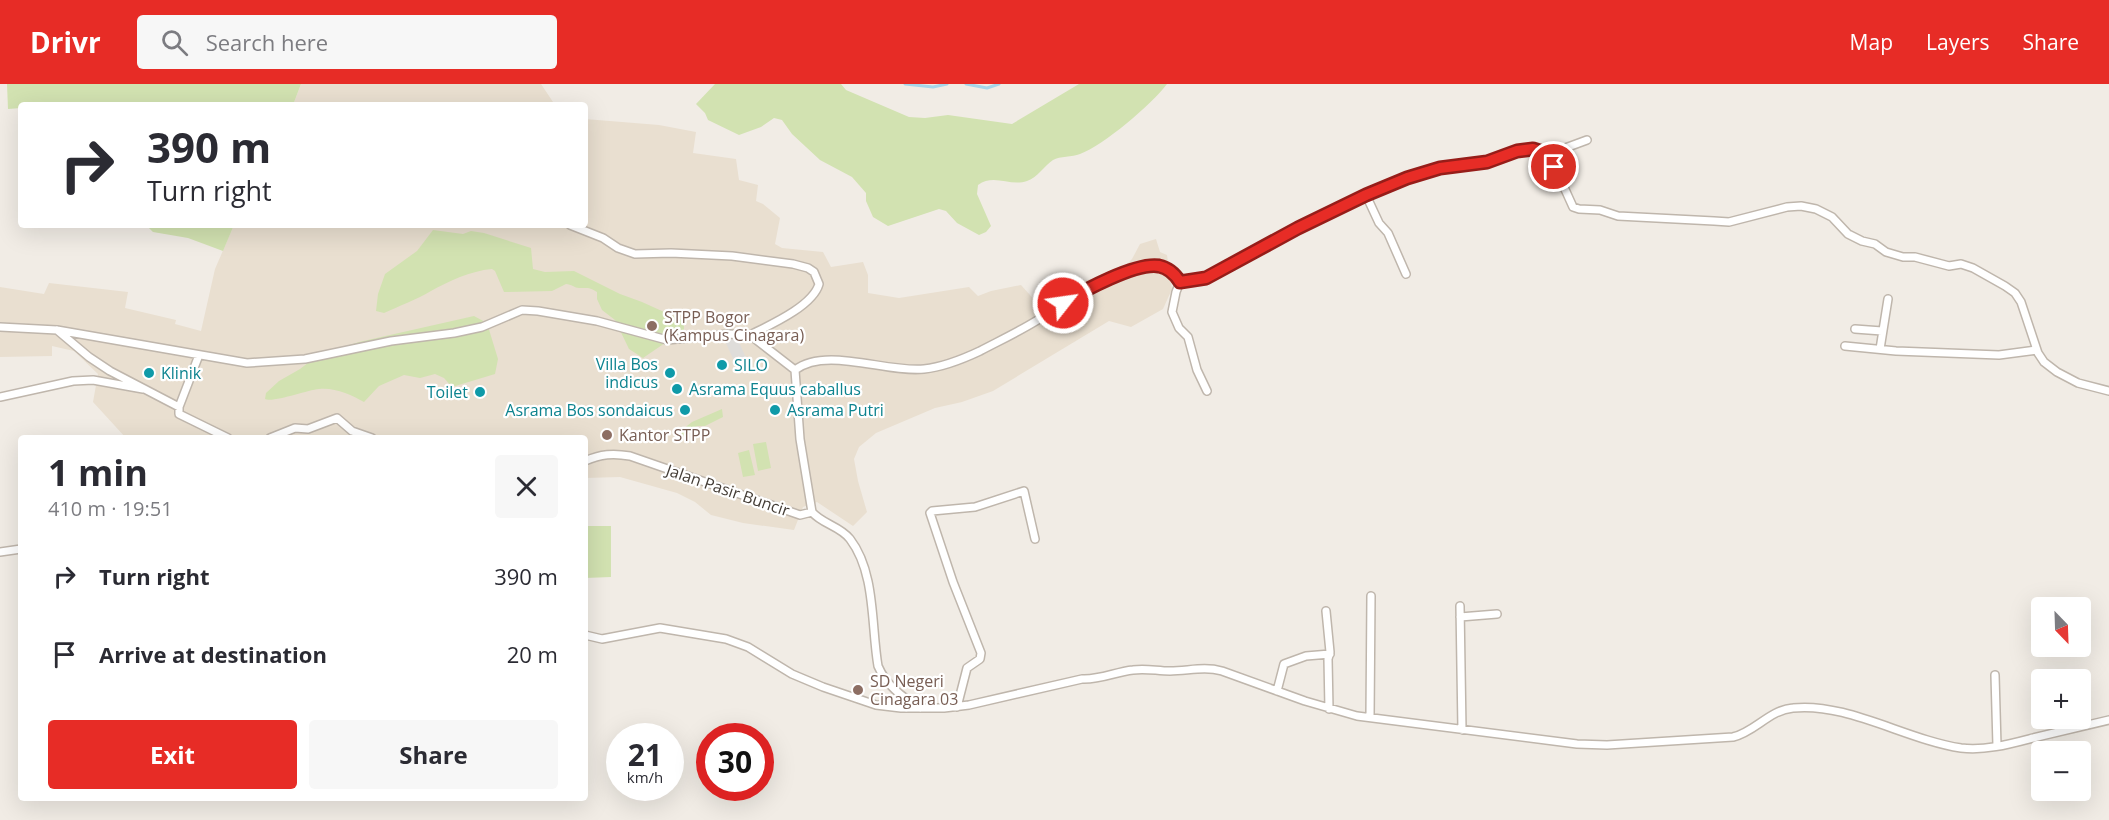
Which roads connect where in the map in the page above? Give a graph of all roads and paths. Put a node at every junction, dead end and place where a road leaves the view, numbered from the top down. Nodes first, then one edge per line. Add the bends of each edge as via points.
1 (1587, 140) dead end
2 (1549, 154) junction
3 (1366, 195) junction
4 (578, 228) edge
5 (1406, 274) dead end
6 (1180, 282) junction
7 (1888, 299) dead end
8 (0, 327) edge
9 (1855, 329) dead end
10 (57, 330) junction
11 (1882, 331) junction
12 (750, 335) junction
13 (1845, 346) dead end
14 (1880, 349) junction
15 (2037, 350) junction
16 (200, 355) junction
17 (795, 370) junction
18 (143, 389) junction
19 (1207, 391) dead end
20 (2109, 391) edge
21 (0, 398) edge
22 (179, 407) junction
23 (222, 435) edge
24 (278, 435) edge
25 (363, 435) edge
26 (588, 459) edge
27 (812, 512) junction
28 (1035, 539) dead end
29 (18, 549) edge
30 (0, 552) edge
31 (1371, 596) dead end
32 (1460, 606) dead end
33 (1326, 611) dead end
34 (1497, 614) dead end
35 (1460, 617) junction
36 (588, 636) edge
37 (1330, 654) junction
38 (1995, 675) dead end
39 (1277, 691) junction
40 (957, 707) junction
41 (922, 709) junction
42 (1329, 709) junction
43 (1370, 717) junction
44 (2109, 720) edge
45 (1461, 730) junction
46 (1997, 746) junction

1 - 2 street
2 - 3 street via 1533,149 1517,151 1487,162 1440,168
2 - 15 street via 1573,207 1579,209 1617,216 1729,222 1782,208 1807,207 1826,214 1848,234 1886,252 1973,268 2019,297
3 - 5 street
3 - 6 street via 1206,278
4 - 12 street via 635,254 742,257 793,264 814,272 819,284 813,297
6 - 17 street via 1176,274 1159,266 1105,280 1018,331 944,365 912,370 825,360 809,362
6 - 19 street via 1172,312 1188,337
7 - 11 street
8 - 10 street
9 - 11 street
10 - 16 street
10 - 18 street via 96,362
11 - 14 street
12 - 16 street via 667,340 597,321 522,310 482,327 305,359 247,363
12 - 17 street
13 - 14 street
14 - 15 street via 1999,355
15 - 20 street via 2056,372
16 - 22 street
17 - 27 street via 800,439
18 - 21 street via 93,380 73,381
18 - 22 street
22 - 23 street via 181,416
24 - 25 street via 295,428 308,429 333,418
26 - 27 street, Jalan Pasir Buncir via 615,453 630,456 800,515
27 - 41 street, Jalan Pasir Buncir via 843,531 860,555 882,675
28 - 40 street via 1024,491 975,507 930,513 981,653 967,668
29 - 30 street
31 - 43 street
32 - 35 street
33 - 37 street
34 - 35 street
35 - 45 street
36 - 41 street via 602,639 660,628 726,639 823,687 876,705
37 - 39 street via 1306,656 1284,664
37 - 42 street
38 - 46 street
39 - 40 street via 1210,668 1150,668
39 - 42 street
40 - 41 street
42 - 43 street
43 - 45 street
44 - 46 street
45 - 46 street via 1607,745 1733,737 1780,710 1804,707 1842,713 1939,744 1964,748

